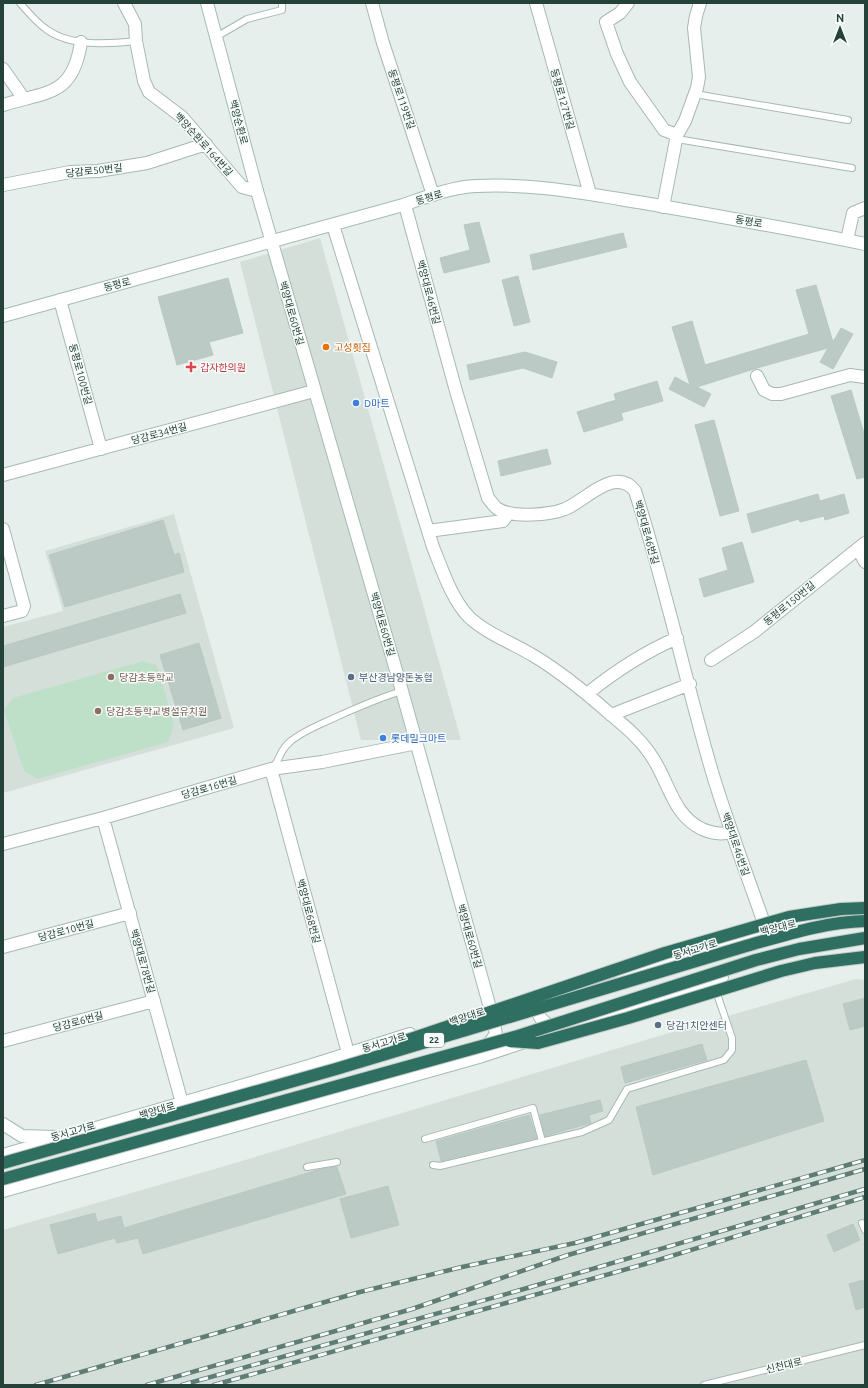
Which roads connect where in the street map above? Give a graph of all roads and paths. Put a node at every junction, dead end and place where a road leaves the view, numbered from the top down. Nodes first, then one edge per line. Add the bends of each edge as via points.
1 (20, 3) edge
2 (124, 3) edge
3 (207, 3) edge
4 (282, 3) edge
5 (372, 3) edge
6 (536, 3) edge
7 (628, 3) edge
8 (700, 3) edge
9 (216, 37) junction
10 (136, 41) junction
11 (81, 42) junction
12 (3, 69) edge
13 (695, 94) junction
14 (24, 99) junction
15 (3, 105) edge
16 (848, 120) dead end
17 (677, 137) junction
18 (206, 144) junction
19 (852, 168) dead end
20 (3, 185) edge
21 (257, 191) junction
22 (590, 194) junction
23 (433, 195) junction
24 (405, 204) junction
25 (663, 207) junction
26 (865, 208) edge
27 (333, 225) junction
28 (847, 240) junction
29 (271, 241) junction
30 (865, 244) edge
31 (60, 300) junction
32 (3, 316) edge
33 (757, 376) dead end
34 (865, 377) edge
35 (314, 391) junction
36 (101, 449) junction
37 (3, 475) edge
38 (508, 514) junction
39 (3, 529) edge
40 (428, 530) junction
41 (861, 546) edge
42 (865, 562) edge
43 (3, 616) edge
44 (677, 638) junction
45 (711, 660) dead end
46 (690, 684) junction
47 (402, 691) junction
48 (587, 694) junction
49 (612, 715) junction
50 (417, 743) junction
51 (270, 769) junction
52 (103, 818) junction
53 (731, 832) junction
54 (3, 844) edge
55 (865, 908) edge
56 (130, 913) junction
57 (865, 916) edge
58 (865, 921) edge
59 (766, 929) junction
60 (865, 938) edge
61 (865, 944) edge
62 (3, 947) edge
63 (865, 957) edge
64 (865, 962) edge
65 (714, 985) junction
66 (548, 993) junction
67 (676, 993) junction
68 (154, 1001) junction
69 (490, 1008) junction
70 (558, 1030) junction
71 (500, 1040) junction
72 (3, 1041) edge
73 (348, 1053) junction
74 (479, 1057) junction
75 (336, 1069) junction
76 (182, 1103) junction
77 (3, 1124) edge
78 (63, 1138) junction
79 (425, 1139) dead end
80 (542, 1142) junction
81 (3, 1155) edge
82 (337, 1162) dead end
83 (3, 1163) edge
84 (433, 1166) dead end
85 (307, 1167) dead end
86 (3, 1179) edge
87 (3, 1191) edge
88 (862, 1224) dead end
89 (865, 1230) edge
90 (865, 1345) edge
91 (704, 1385) edge

1 - 11 lane via 47,30 57,36
2 - 10 street, 백양순환로164번길 via 135,24
3 - 9 street, 백양순환로
4 - 9 lane via 282,10 247,19
5 - 23 street, 동평로119번길 via 382,43
6 - 22 street, 동평로127번길
7 - 17 street via 620,13 606,22 617,54 630,82 649,111 664,130
8 - 13 street via 694,28 699,77
9 - 21 street, 백양순환로
10 - 11 lane
10 - 18 street, 백양순환로164번길 via 144,81 149,92 182,117
11 - 14 street via 73,74 62,86
12 - 14 street
13 - 16 lane
13 - 17 street
14 - 15 street
17 - 19 lane
17 - 25 street
18 - 20 street, 당감로50번길 via 147,163 98,171 70,172
18 - 21 street, 백양순환로164번길 via 242,187
21 - 29 street, 백양순환로
22 - 23 street, 동평로 via 537,186 474,186
22 - 25 street, 동평로
23 - 24 street, 동평로
24 - 27 street, 동평로
24 - 38 street, 백양대로46번길 via 488,498 497,509
25 - 28 street, 동평로
26 - 28 street via 853,213
27 - 29 street, 동평로
27 - 40 street
28 - 30 street, 동평로
29 - 31 street, 동평로
29 - 35 street, 백양대로60번길
31 - 32 street, 동평로
31 - 36 street, 동평로100번길
33 - 34 street via 764,390 772,394 781,394 850,375
35 - 36 street, 당감로34번길
35 - 47 street, 백양대로60번길
36 - 37 street, 당감로34번길
38 - 40 street via 503,520
38 - 44 street, 백양대로46번길 via 545,513 565,509 596,489 609,484 624,483 632,487 648,533
39 - 43 street via 24,606 22,611
40 - 48 street via 448,585 469,616 510,644 559,672
41 - 42 street
41 - 45 street, 동평로150번길 via 754,632
44 - 46 street, 백양대로46번길
44 - 48 street via 656,647 605,679
46 - 49 street
46 - 53 street, 백양대로46번길 via 712,771
47 - 50 street, 백양대로60번길
47 - 51 lane via 373,700 310,729 281,750 277,763
48 - 49 street
49 - 53 street via 649,753 685,817 712,833
50 - 51 street, 당감로16번길 via 322,762
50 - 69 street, 백양대로60번길
51 - 52 street, 당감로16번길
51 - 73 street, 백양대로68번길
52 - 54 street, 당감로16번길
52 - 56 street, 백양대로78번길
53 - 59 street, 백양대로46번길
55 - 75 highway, bridge via 842,909 790,918 665,953 434,1030 351,1060
56 - 62 street, 당감로10번길
56 - 68 street, 백양대로78번길
57 - 59 street, 백양대로 via 820,918
58 - 75 highway, 동서고가로 / 22, bridge via 845,922 790,933
59 - 66 street, 백양대로 via 712,948
60 - 71 highway, 22, bridge via 799,949 756,960
61 - 67 street via 821,948 773,959
63 - 71 highway, bridge via 815,963 781,971 538,1043
64 - 65 street via 847,962
65 - 67 street
65 - 80 lane via 732,1038 732,1050 724,1060 627,1088 609,1120 582,1132
66 - 69 street, 백양대로
66 - 70 street via 537,1003 538,1015 543,1022
67 - 70 street
68 - 72 street, 당감로6번길
68 - 76 street, 백양대로78번길
69 - 73 street, 백양대로
69 - 74 street, 백양대로60번길 via 496,1034
70 - 74 street
71 - 86 highway, 22, bridge
73 - 76 street, 백양대로
74 - 87 street
75 - 83 highway, 동서고가로 / 22, bridge
76 - 78 street, 백양대로
77 - 78 street via 22,1136
78 - 81 street, 백양대로
79 - 80 lane via 533,1108
80 - 84 lane
82 - 85 lane
88 - 89 lane
90 - 91 lane, 신천대로

